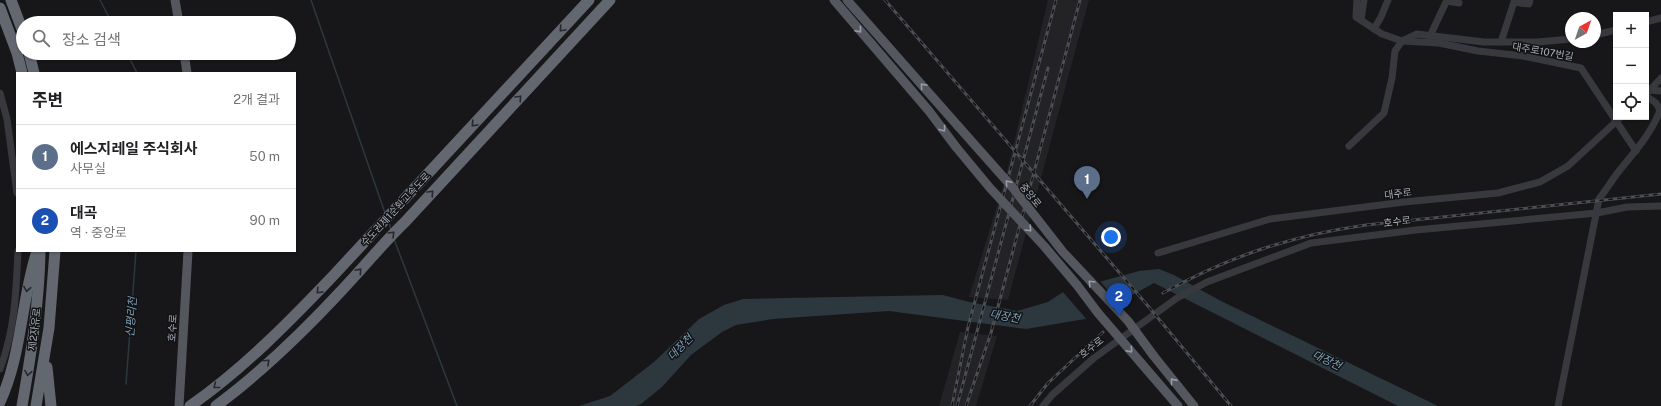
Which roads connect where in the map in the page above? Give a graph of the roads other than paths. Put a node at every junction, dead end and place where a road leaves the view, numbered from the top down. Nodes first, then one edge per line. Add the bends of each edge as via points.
1 (11, 0) edge
2 (175, 0) edge
3 (589, 0) edge
4 (610, 0) edge
5 (834, 0) edge
6 (847, 0) edge
7 (1357, 0) edge
8 (1364, 0) edge
9 (1388, 0) edge
10 (1447, 0) edge
11 (1530, 0) edge
12 (1459, 3) dead end
13 (0, 8) edge
14 (17, 16) edge
15 (178, 16) edge
16 (1661, 18) edge
17 (1361, 20) junction
18 (1649, 21) edge
19 (1374, 29) junction
20 (1613, 31) edge
21 (1601, 34) edge
22 (1430, 36) junction
23 (1565, 40) edge
24 (1402, 41) junction
25 (1501, 42) junction
26 (16, 50) edge
27 (19, 60) edge
28 (31, 60) edge
29 (185, 60) edge
30 (22, 72) edge
31 (34, 72) edge
32 (187, 72) edge
33 (1661, 78) edge
34 (1649, 91) edge
35 (1661, 91) edge
36 (1649, 92) edge
37 (0, 93) edge
38 (1649, 98) edge
39 (1661, 109) edge
40 (1613, 111) edge
41 (1618, 120) edge
42 (1620, 120) edge
43 (1659, 120) edge
44 (1349, 146) dead end
45 (1636, 151) junction
46 (16, 186) edge
47 (1661, 206) edge
48 (1597, 213) junction
49 (18, 252) edge
50 (37, 252) edge
51 (40, 252) edge
52 (55, 252) edge
53 (188, 252) edge
54 (1158, 253) dead end
55 (45, 353) junction
56 (0, 369) edge
57 (0, 402) edge
58 (22, 406) edge
59 (36, 406) edge
60 (51, 406) edge
61 (179, 406) edge
62 (190, 406) edge
63 (216, 406) edge
64 (1043, 406) edge
65 (1178, 406) edge
66 (1194, 406) edge
67 (1558, 406) edge

1 - 14 highway
2 - 15 main road
3 -> 62 highway, 수도권제1순환고속도로 via 292,319 241,366
63 -> 4 highway, 수도권제1순환고속도로 via 239,389 344,288
5 -> 65 main road, bridge via 930,111 956,148 1044,246
66 -> 6 main road, 중앙로, bridge via 1128,321 1063,252 1013,188
7 - 17 street via 1356,17
8 - 17 street
9 - 19 street
10 - 12 street
10 - 22 street
11 - 25 street, 대주로107번길 via 1529,4 1514,2
13 - 26 highway
16 - 18 street
17 - 19 street, 대주로107번길
19 - 24 street, 대주로107번길
20 - 21 street
22 - 24 street, 대주로107번길 via 1417,34
22 - 25 street, 대주로107번길
23 - 25 street, 대주로107번길
24 - 40 street, 대주로107번길 via 1439,43 1581,68
24 - 44 street via 1395,51 1384,113
27 - 30 highway
28 - 31 highway
29 - 32 main road
33 - 34 street
35 - 36 street
37 - 46 street via 7,119
38 - 39 street
39 - 43 street
41 - 54 street, 대주로 via 1568,166 1540,182 1498,193 1270,219
42 - 45 street, 대주로107번길
43 - 45 street
45 - 48 street via 1599,200
47 - 48 street, 호수로 via 1627,207
48 - 64 street, 호수로 via 1311,243 1207,282 1177,298 1094,358
48 - 67 street
49 - 56 street via 15,310 7,350
50 -> 57 highway via 30,272 14,363
51 -> 58 highway, 제2자유로 via 34,337
52 - 55 highway, 제2자유로
53 - 61 main road, 호수로
55 - 59 highway, 제2자유로
55 - 60 highway

